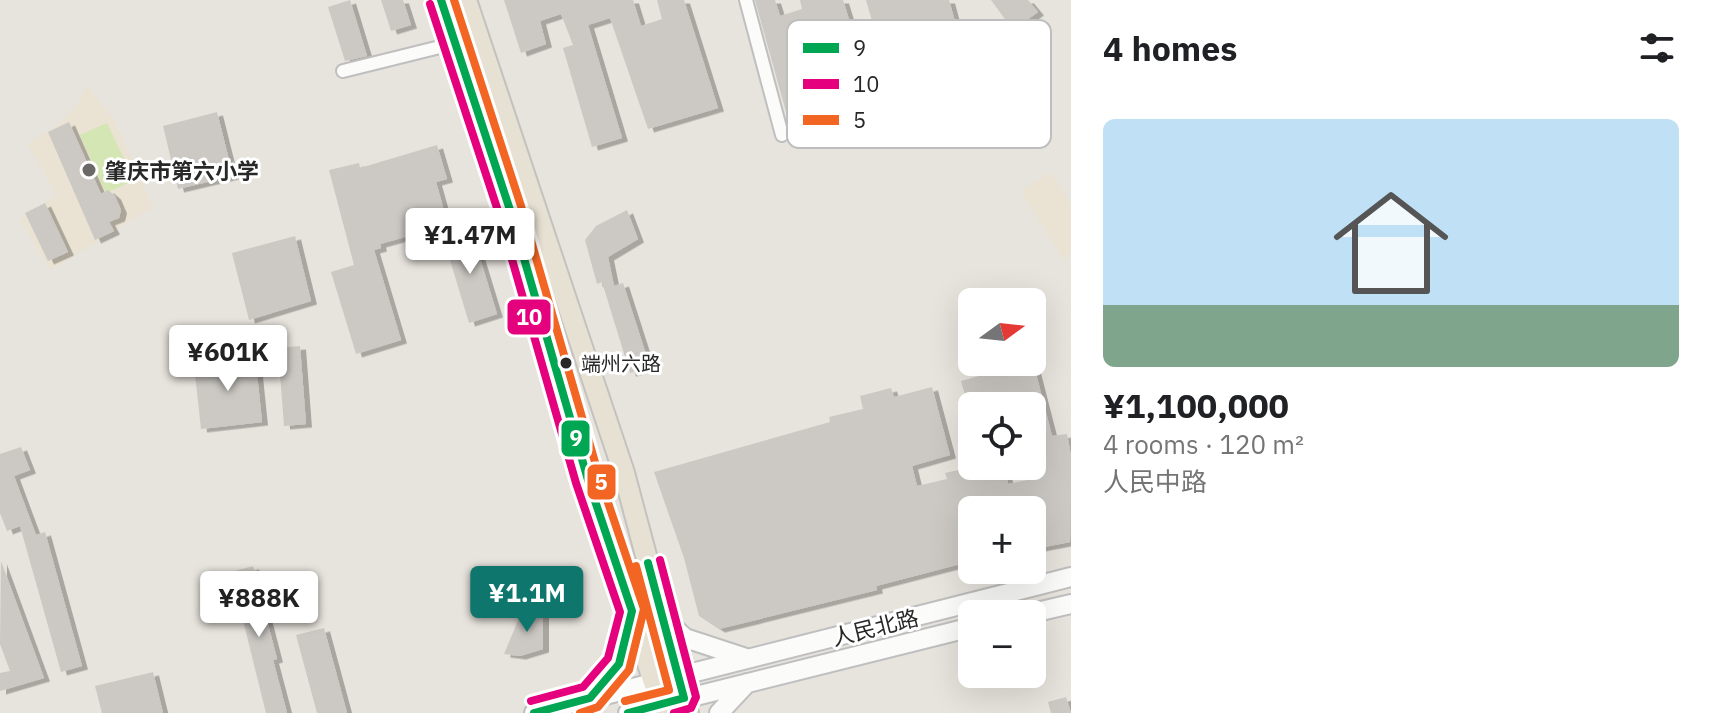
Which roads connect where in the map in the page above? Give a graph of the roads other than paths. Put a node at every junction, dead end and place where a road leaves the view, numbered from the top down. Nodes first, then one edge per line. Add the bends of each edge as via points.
1 (441, 0) edge
2 (466, 0) edge
3 (746, 0) edge
4 (456, 43) junction
5 (343, 71) dead end
6 (782, 135) dead end
7 (1071, 577) edge
8 (1071, 604) edge
9 (1046, 610) edge
10 (632, 611) junction
11 (663, 618) junction
12 (958, 630) edge
13 (749, 659) junction
14 (728, 664) junction
15 (678, 677) junction
16 (655, 682) junction
17 (741, 683) junction
18 (590, 698) junction
19 (686, 706) edge
20 (663, 708) edge
21 (534, 713) edge
22 (628, 713) edge
23 (719, 713) edge

1 - 4 main road
2 - 11 main road via 615,447
3 - 6 street
4 - 5 street
4 - 10 main road
7 - 13 main road, 人民北路
8 - 9 main road
10 - 16 main road
10 - 18 main road via 619,664
11 - 13 main road via 685,638
11 - 15 main road
12 - 17 main road, 人民北路
13 - 14 main road, 人民北路
14 - 15 main road, 人民北路
14 - 17 main road
15 - 16 main road, 人民北路
15 - 19 main road
16 - 18 main road, 人民北路
16 - 20 main road
17 - 19 main road, 人民北路
17 - 23 main road
18 - 21 main road, 人民北路
19 - 20 main road, 人民北路
20 - 22 main road, 人民北路

